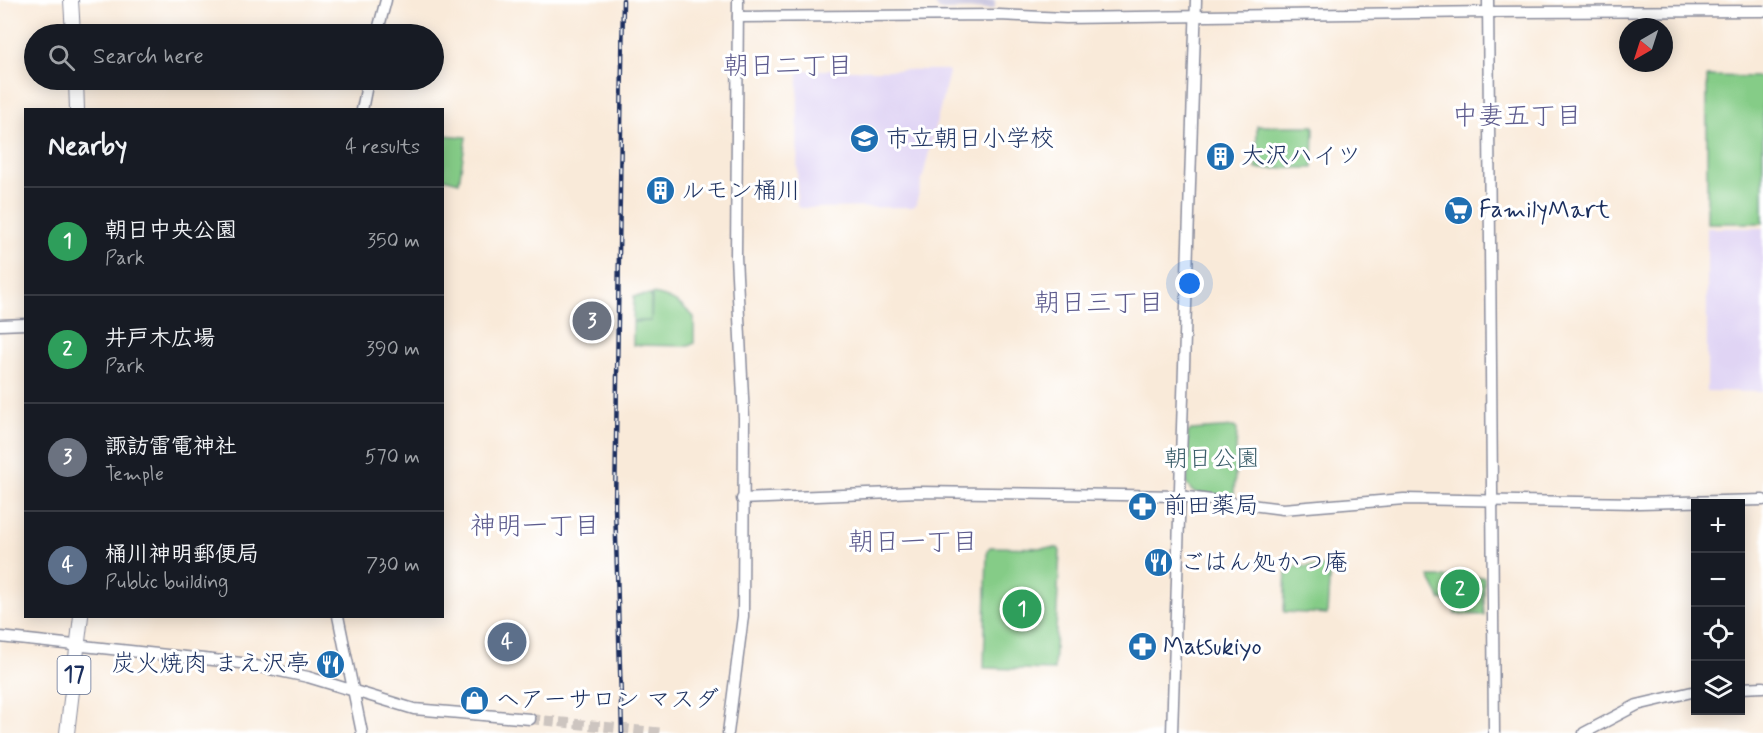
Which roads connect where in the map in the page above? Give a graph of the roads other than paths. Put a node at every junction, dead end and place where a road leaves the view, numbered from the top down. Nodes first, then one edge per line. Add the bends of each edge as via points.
1 (71, 0) edge
2 (79, 0) edge
3 (386, 0) edge
4 (738, 0) edge
5 (1196, 0) edge
6 (1488, 6) edge
7 (1763, 11) edge
8 (1196, 15) junction
9 (738, 16) junction
10 (72, 24) edge
11 (80, 24) edge
12 (380, 24) edge
13 (76, 90) edge
14 (84, 90) edge
15 (366, 90) edge
16 (77, 108) edge
17 (85, 108) edge
18 (362, 108) edge
19 (24, 324) edge
20 (0, 325) edge
21 (1179, 496) junction
22 (742, 499) junction
23 (1493, 500) junction
24 (1763, 500) edge
25 (72, 618) edge
26 (80, 618) edge
27 (338, 618) edge
28 (0, 637) edge
29 (73, 645) junction
30 (1763, 687) edge
31 (1745, 688) edge
32 (1691, 692) edge
33 (355, 693) junction
34 (530, 719) tunnel mouth
35 (59, 733) edge
36 (67, 733) edge
37 (362, 733) edge
38 (728, 733) edge
39 (1172, 733) edge
40 (1494, 733) edge
41 (1584, 733) edge

1 - 10 highway
2 - 11 highway
3 - 12 street
4 - 9 street
5 - 8 street
6 - 7 street
6 - 8 street
6 - 23 street
8 - 9 street
8 - 21 street
9 - 22 street via 736,256 744,418
13 - 16 highway
14 - 17 highway
15 - 18 street
19 - 20 street
21 - 22 street via 918,492
21 - 23 street via 1283,509 1404,499
21 - 39 street
22 - 38 street via 743,616
23 - 24 street
23 - 40 street
25 - 29 highway, 17
26 - 29 highway, 17
27 - 33 street
28 - 29 street
29 - 33 street via 241,663
29 - 35 highway, 17
29 - 36 highway, 17
30 - 31 street
32 - 41 street via 1637,705
33 - 34 street via 414,709
33 - 37 street

